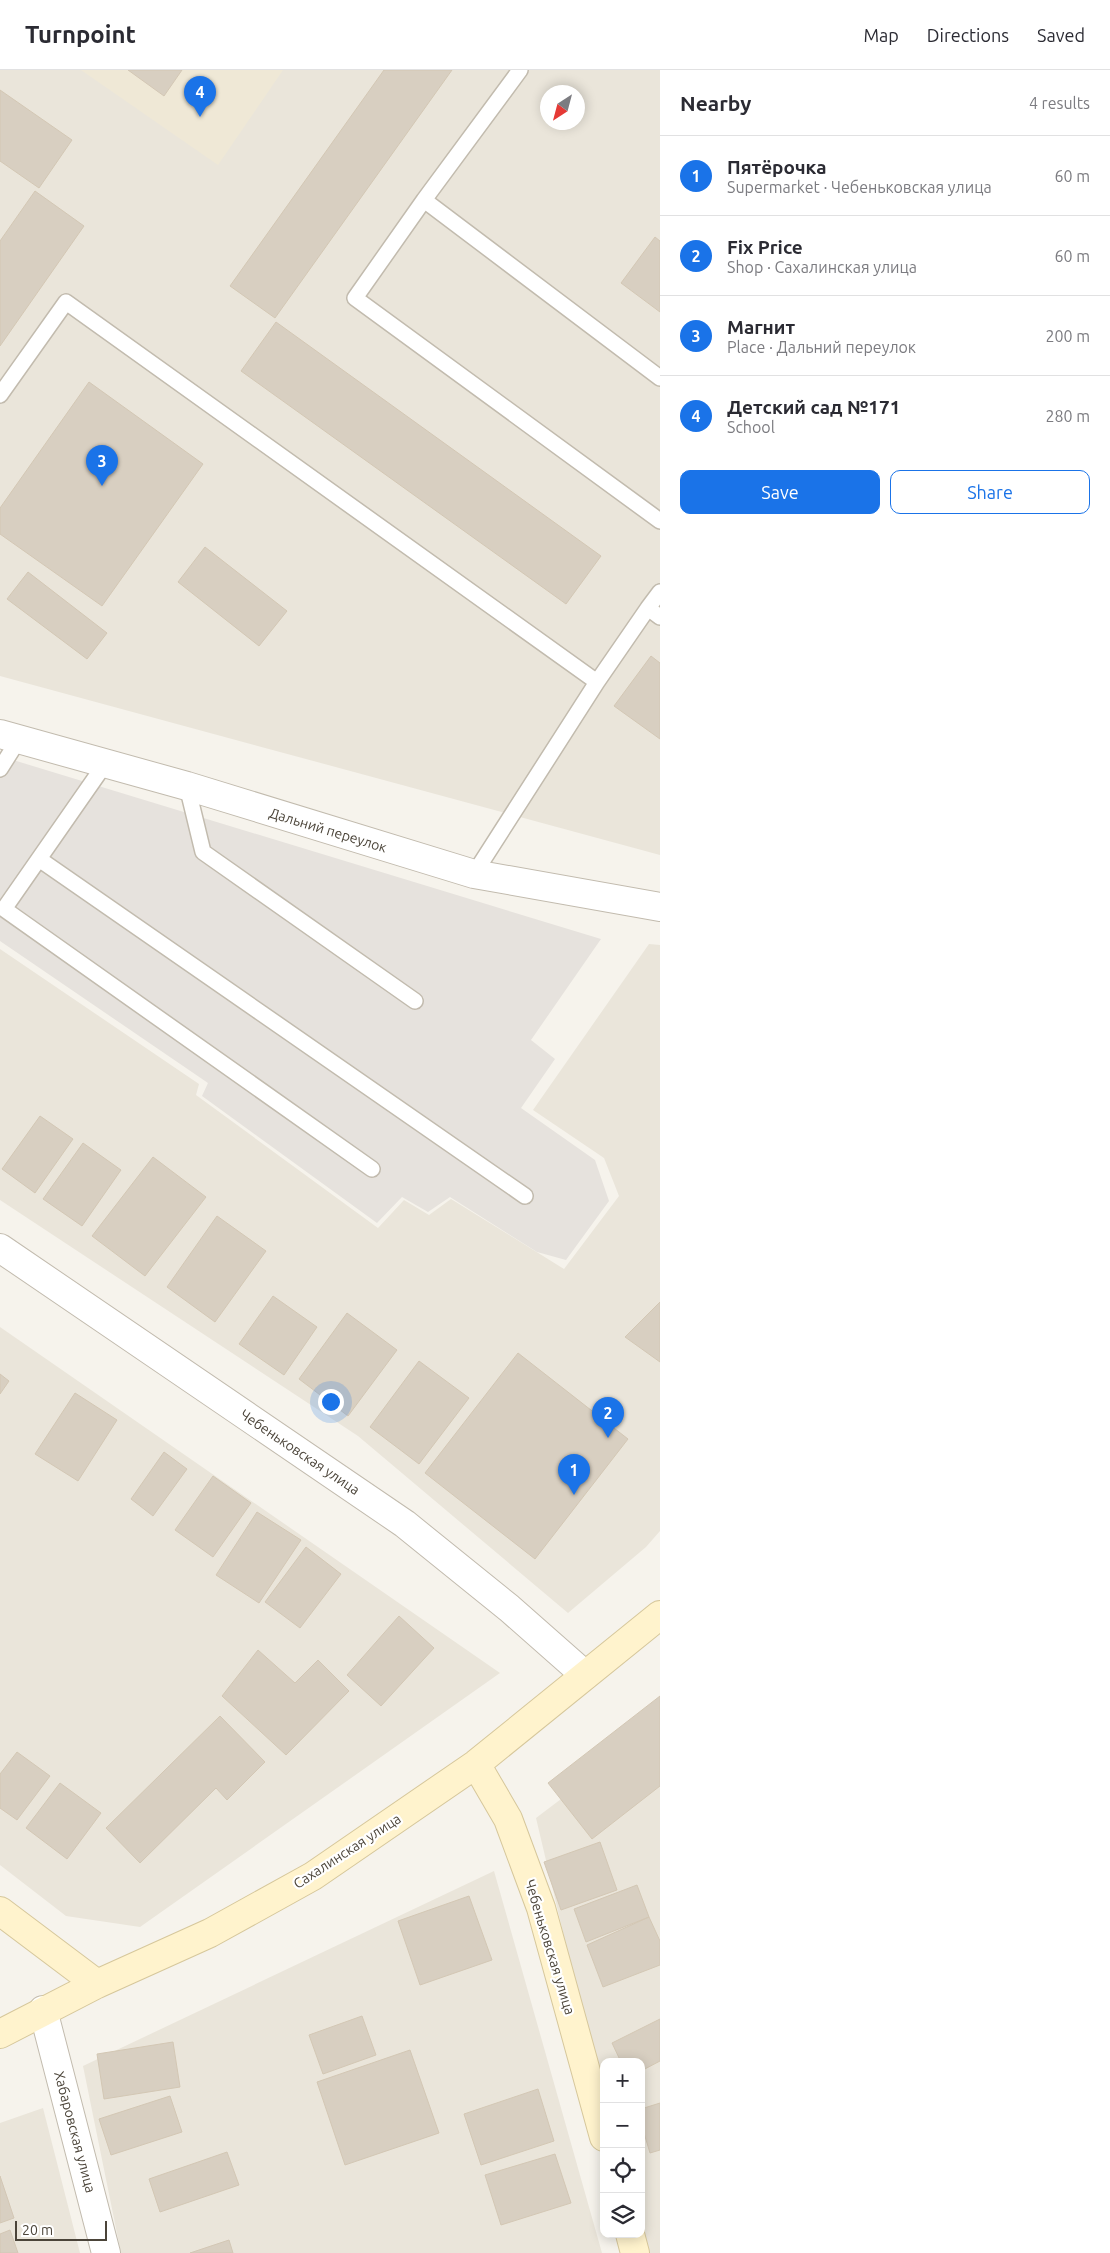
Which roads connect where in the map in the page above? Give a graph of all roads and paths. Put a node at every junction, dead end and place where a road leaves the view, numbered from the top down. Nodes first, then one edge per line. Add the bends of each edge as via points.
1 (520, 70) edge
2 (424, 200) junction
3 (660, 378) edge
4 (0, 395) edge
5 (660, 521) edge
6 (660, 592) edge
7 (654, 613) edge
8 (597, 682) junction
9 (10, 736) edge
10 (105, 764) junction
11 (0, 769) edge
12 (187, 786) junction
13 (39, 859) junction
14 (474, 874) junction
15 (660, 907) edge
16 (415, 1000) dead end
17 (372, 1169) dead end
18 (525, 1196) dead end
19 (0, 1248) edge
20 (660, 1615) edge
21 (585, 1675) junction
22 (476, 1764) junction
23 (0, 1911) edge
24 (97, 1984) junction
25 (43, 2010) junction
26 (0, 2034) edge
27 (600, 2122) edge
28 (631, 2238) edge
29 (106, 2253) edge
30 (636, 2253) edge

1 - 2 lane
2 - 3 lane
2 - 5 lane via 355,298
4 - 8 lane via 66,302
6 - 7 lane
7 - 8 lane
8 - 14 lane
9 - 10 street, Дальний переулок
9 - 11 lane
10 - 12 street, Дальний переулок
10 - 13 lane
12 - 14 street, Дальний переулок
12 - 16 lane via 203,852
13 - 17 lane via 4,909
13 - 18 lane
14 - 15 street, Дальний переулок
19 - 21 street, Чебеньковская улица via 405,1524
20 - 21 main road, Сахалинская улица
21 - 22 main road, Сахалинская улица
22 - 24 main road, Сахалинская улица via 313,1876 210,1933
22 - 27 main road, Чебеньковская улица via 508,1818 541,1908
23 - 24 main road
24 - 25 main road, Сахалинская улица
25 - 26 main road, Сахалинская улица
25 - 29 street, Хабаровская улица
28 - 30 main road

